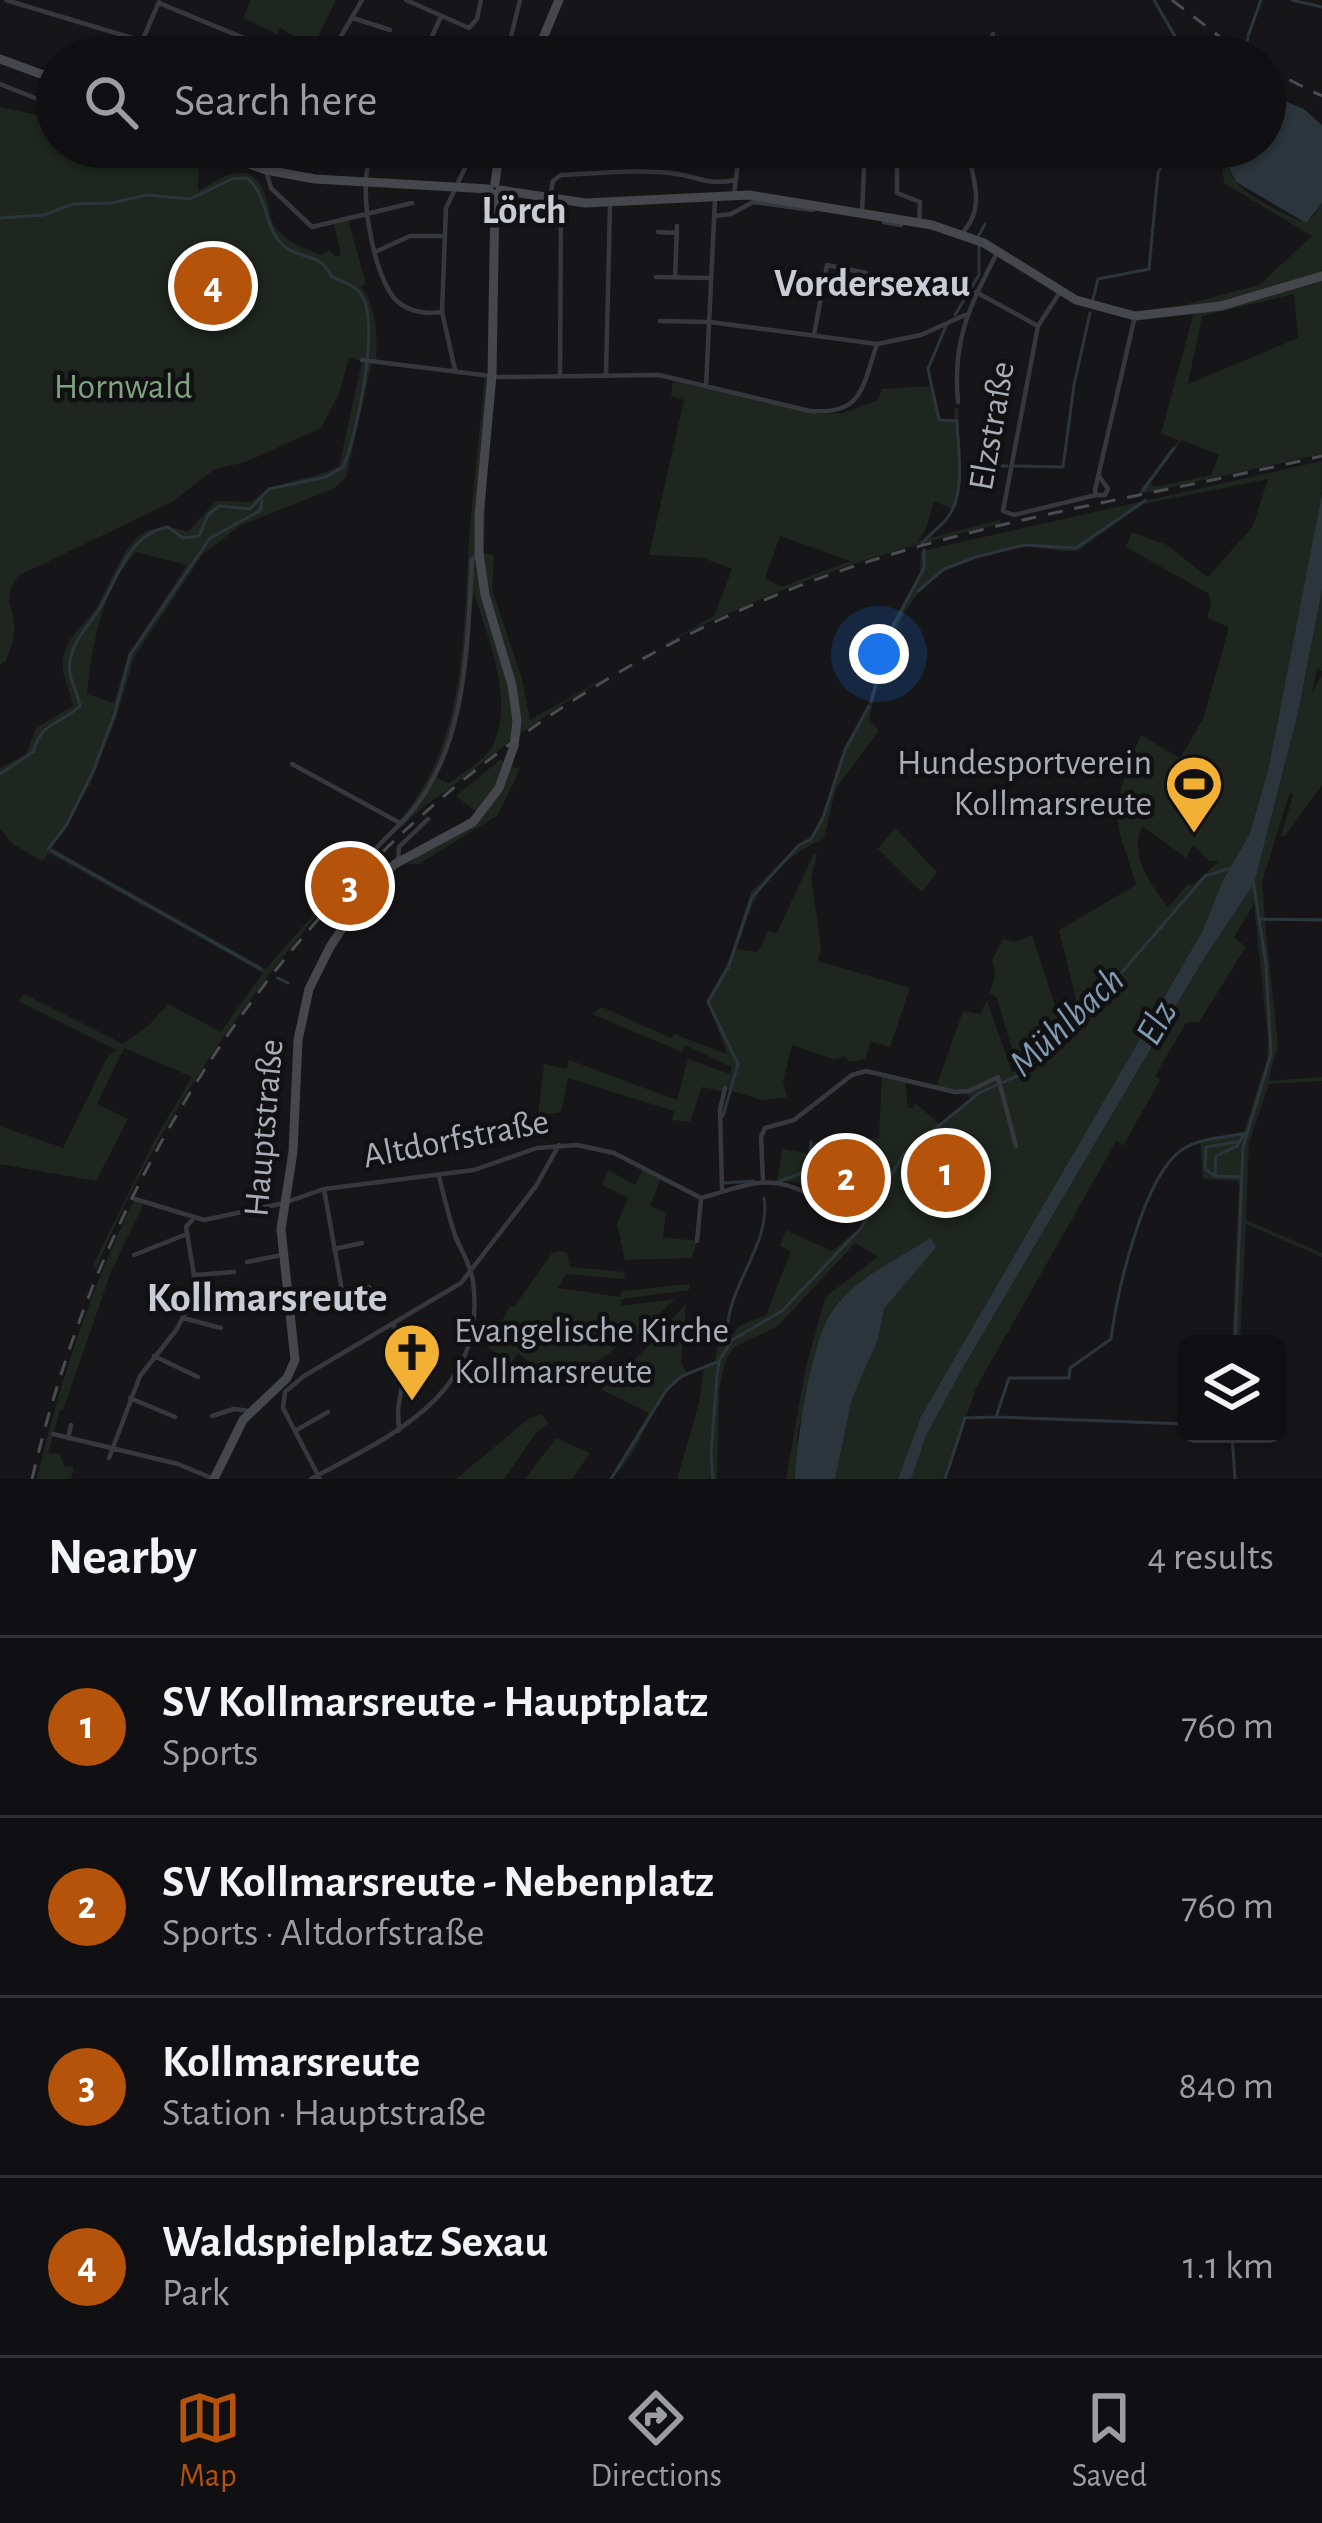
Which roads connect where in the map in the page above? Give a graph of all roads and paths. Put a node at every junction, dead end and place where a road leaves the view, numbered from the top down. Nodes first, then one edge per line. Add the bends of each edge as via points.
1 (6, 0) edge
2 (362, 0) edge
3 (406, 0) edge
4 (481, 0) edge
5 (520, 0) edge
6 (559, 0) edge
7 (159, 1) edge
8 (353, 18) junction
9 (441, 18) junction
10 (390, 30) dead end
11 (125, 36) edge
12 (144, 36) edge
13 (242, 36) edge
14 (342, 36) edge
15 (432, 36) edge
16 (511, 36) edge
17 (544, 36) edge
18 (0, 59) edge
19 (36, 72) edge
20 (0, 85) edge
21 (36, 99) edge
22 (260, 168) edge
23 (368, 168) edge
24 (464, 168) edge
25 (498, 168) edge
26 (737, 168) edge
27 (864, 168) edge
28 (897, 168) edge
29 (970, 168) edge
30 (266, 170) junction
31 (736, 180) junction
32 (366, 183) junction
33 (455, 186) junction
34 (495, 189) junction
35 (734, 194) junction
36 (716, 195) junction
37 (555, 200) junction
38 (610, 202) junction
39 (412, 203) dead end
40 (369, 213) junction
41 (862, 213) junction
42 (715, 216) junction
43 (884, 219) junction
44 (919, 223) junction
45 (901, 225) dead end
46 (658, 232) dead end
47 (962, 233) junction
48 (444, 236) junction
49 (998, 251) junction
50 (374, 252) junction
51 (866, 273) dead end
52 (1322, 276) edge
53 (656, 278) dead end
54 (675, 278) junction
55 (711, 278) junction
56 (976, 292) junction
57 (1060, 292) junction
58 (442, 312) junction
59 (965, 315) junction
60 (1135, 316) junction
61 (660, 321) dead end
62 (710, 322) junction
63 (1038, 326) junction
64 (814, 335) junction
65 (877, 344) junction
66 (365, 361) dead end
67 (454, 370) junction
68 (606, 374) junction
69 (492, 375) junction
70 (560, 376) junction
71 (706, 386) junction
72 (958, 402) dead end
73 (1099, 476) junction
74 (1096, 495) junction
75 (479, 553) junction
76 (292, 764) dead end
77 (428, 820) dead end
78 (400, 823) junction
79 (374, 851) dead end
80 (398, 862) junction
81 (725, 1088) dead end
82 (559, 1145) junction
83 (1016, 1146) dead end
84 (439, 1176) junction
85 (763, 1180) junction
86 (324, 1189) junction
87 (722, 1191) junction
88 (810, 1195) dead end
89 (135, 1198) dead end
90 (701, 1198) junction
91 (284, 1203) junction
92 (193, 1219) junction
93 (187, 1234) junction
94 (697, 1241) dead end
95 (362, 1243) dead end
96 (334, 1249) junction
97 (282, 1255) junction
98 (139, 1256) dead end
99 (247, 1262) dead end
100 (471, 1271) junction
101 (235, 1272) dead end
102 (194, 1275) junction
103 (369, 1287) dead end
104 (183, 1318) junction
105 (393, 1323) junction
106 (221, 1328) dead end
107 (154, 1355) junction
108 (293, 1368) junction
109 (304, 1376) junction
110 (197, 1377) dead end
111 (282, 1389) junction
112 (130, 1398) junction
113 (250, 1412) junction
114 (328, 1412) dead end
115 (212, 1416) dead end
116 (175, 1417) dead end
117 (71, 1425) dead end
118 (295, 1431) junction
119 (399, 1431) junction
120 (53, 1434) dead end
121 (68, 1438) junction
122 (112, 1448) junction
123 (109, 1458) dead end
124 (317, 1478) edge
125 (214, 1479) edge

1 - 11 street
2 - 8 street
3 - 9 street
4 - 9 street via 470,28
5 - 16 street
6 - 17 main road
7 - 12 street
7 - 13 street
8 - 10 street
8 - 14 street
9 - 15 street
18 - 19 main road
20 - 21 street
22 - 30 main road
23 - 32 street
24 - 33 street
25 - 34 main road
26 - 31 street
27 - 41 street
28 - 44 street via 896,191 920,202
29 - 47 street via 976,198 973,222
30 - 32 main road
30 - 40 street via 271,188 312,227
31 - 35 street
31 - 37 street via 561,175
32 - 33 main road
32 - 40 street
33 - 34 main road
33 - 48 street
34 - 37 main road
34 - 69 main road
35 - 36 main road
35 - 41 main road
36 - 38 main road
36 - 42 street
37 - 38 main road
37 - 70 street
38 - 68 street
39 - 40 street
40 - 50 street
41 - 43 main road
42 - 43 street via 754,202
42 - 55 street
43 - 44 main road
43 - 45 street
44 - 47 main road
46 - 54 street via 677,230
47 - 49 main road
48 - 50 street via 410,236
48 - 58 street
49 - 56 street
49 - 57 main road
50 - 58 street via 397,300 416,312
51 - 64 street via 827,265
52 - 60 main road via 1257,298
53 - 54 street
54 - 55 street
55 - 62 street
56 - 59 street
56 - 63 street, Elzstraße
57 - 60 main road
57 - 63 street, Elzstraße
58 - 67 street
59 - 65 street
59 - 72 street via 955,362
60 - 73 street
61 - 62 street
62 - 64 street
62 - 71 street
63 - 74 street, Elzstraße via 1004,511
64 - 65 street
65 - 71 street via 855,401 841,411
66 - 67 street
67 - 69 street
68 - 70 street
68 - 71 street
69 - 70 street
69 - 75 main road
73 - 74 street
73 - 74 street via 1108,489
75 - 78 street via 454,723 429,783
75 - 80 main road, Hauptstraße via 517,721 509,766 480,814
76 - 78 street
77 - 80 street, Hauptstraße via 399,847
78 - 79 street
80 - 91 main road, Hauptstraße via 361,898 309,989
81 - 87 street
82 - 84 street, Altdorfstraße
82 - 90 street, Altdorfstraße via 614,1153
82 - 100 street
83 - 85 street via 999,1078 964,1092 876,1072 852,1075 794,1120 765,1128
84 - 86 street, Altdorfstraße
84 - 100 street
85 - 87 street
85 - 88 street
86 - 91 street, Altdorfstraße
86 - 96 street
87 - 90 street
89 - 92 street
90 - 94 street
91 - 92 street, Altdorfstraße
91 - 97 main road, Hauptstraße
92 - 93 street
93 - 98 street
93 - 102 street
95 - 96 street
96 - 103 street via 344,1298
97 - 99 street
97 - 108 main road, Hauptstraße
100 - 105 street
100 - 119 street via 472,1326 461,1363 432,1406
101 - 102 street
102 - 104 street
104 - 106 street
104 - 107 street
105 - 109 street
105 - 119 street via 406,1362
107 - 110 street
107 - 112 street
108 - 109 street
108 - 111 main road
109 - 111 street
111 - 113 main road
111 - 118 street
112 - 116 street
112 - 122 street
113 - 115 street
113 - 125 main road
114 - 118 street
117 - 121 street
118 - 124 street
119 - 124 street
120 - 121 street
121 - 122 street
122 - 123 street
122 - 125 street

